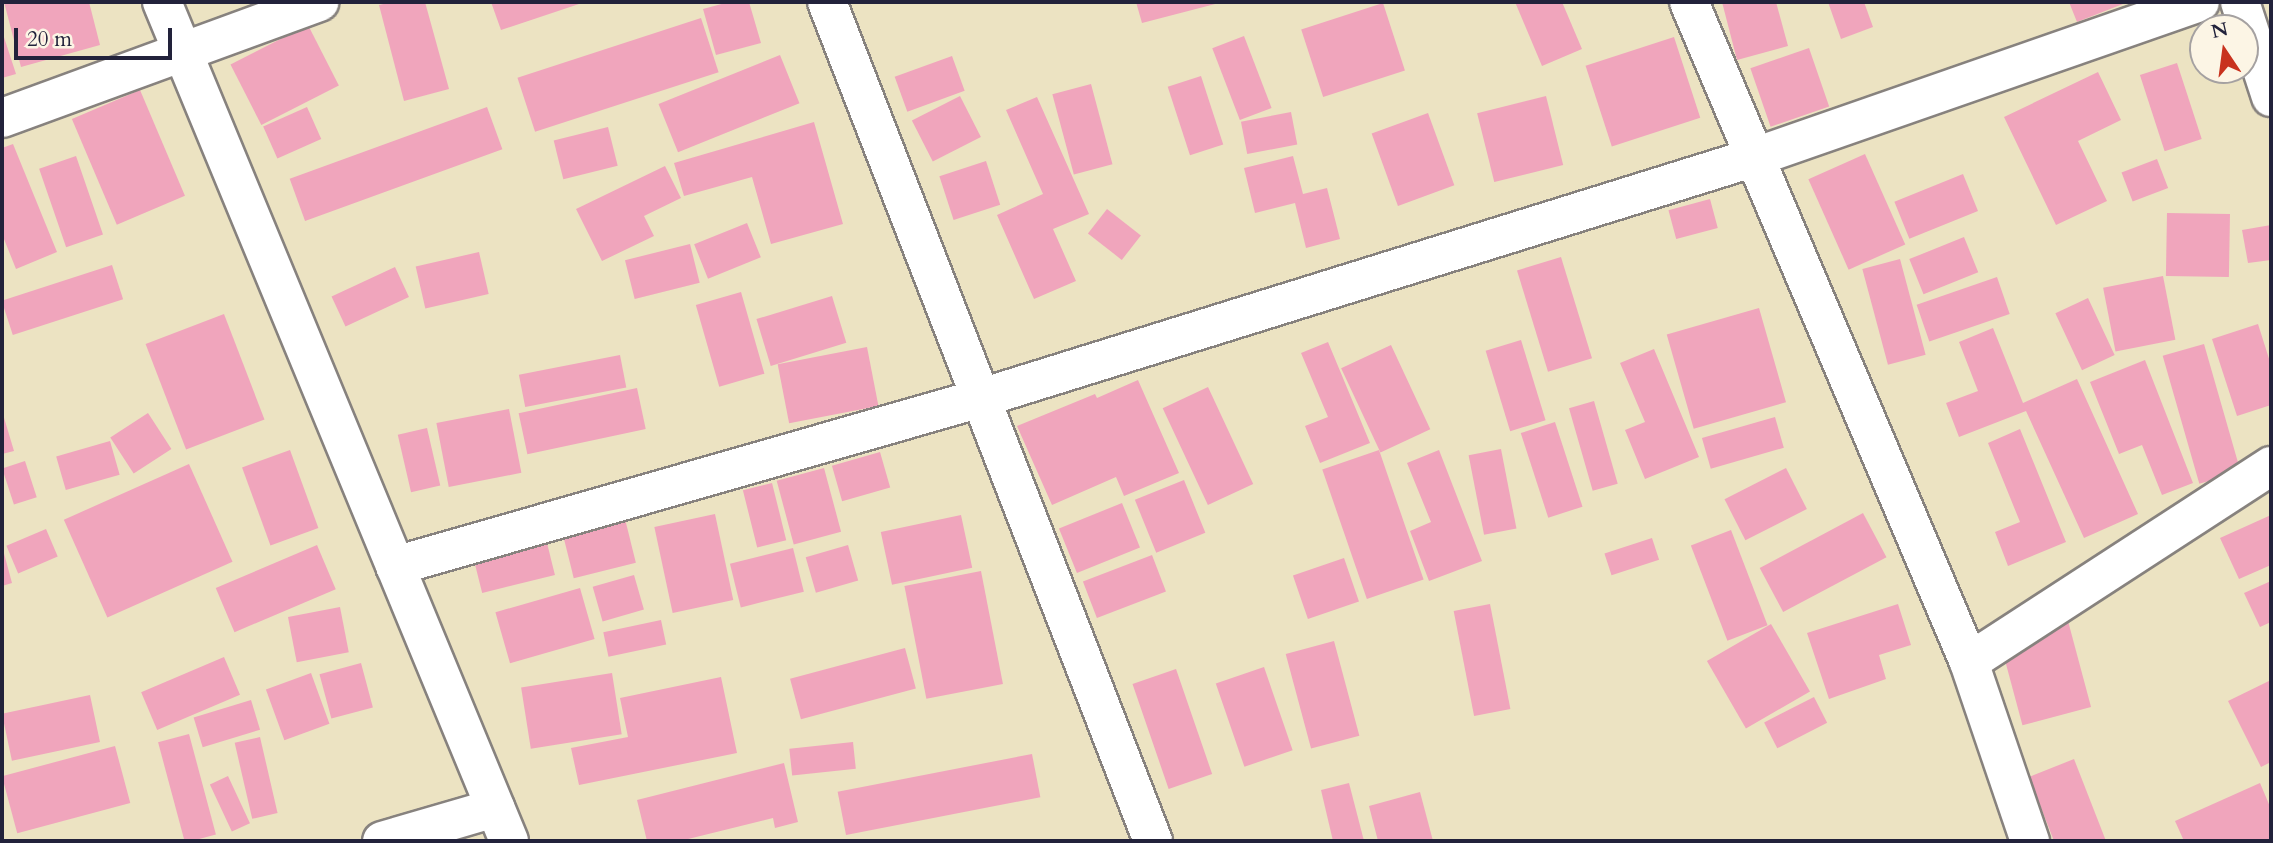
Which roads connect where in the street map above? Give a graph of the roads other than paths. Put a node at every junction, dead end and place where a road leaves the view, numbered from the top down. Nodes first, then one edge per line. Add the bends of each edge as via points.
1 (162, 2) edge
2 (319, 2) edge
3 (827, 2) edge
4 (1689, 2) edge
5 (2200, 2) edge
6 (2240, 2) edge
7 (182, 50) junction
8 (2271, 97) edge
9 (2, 118) edge
10 (1755, 156) junction
11 (981, 398) junction
12 (2271, 466) edge
13 (395, 566) junction
14 (1969, 662) junction
15 (502, 825) edge
16 (382, 841) edge
17 (1153, 841) edge
18 (2030, 841) edge

1 - 7 street
2 - 7 street
3 - 11 street
4 - 10 street
5 - 10 street
6 - 8 street
7 - 9 street
7 - 13 street
10 - 11 street
10 - 14 street
11 - 13 street
11 - 17 street
12 - 14 street
13 - 15 street
14 - 18 street
15 - 16 street

